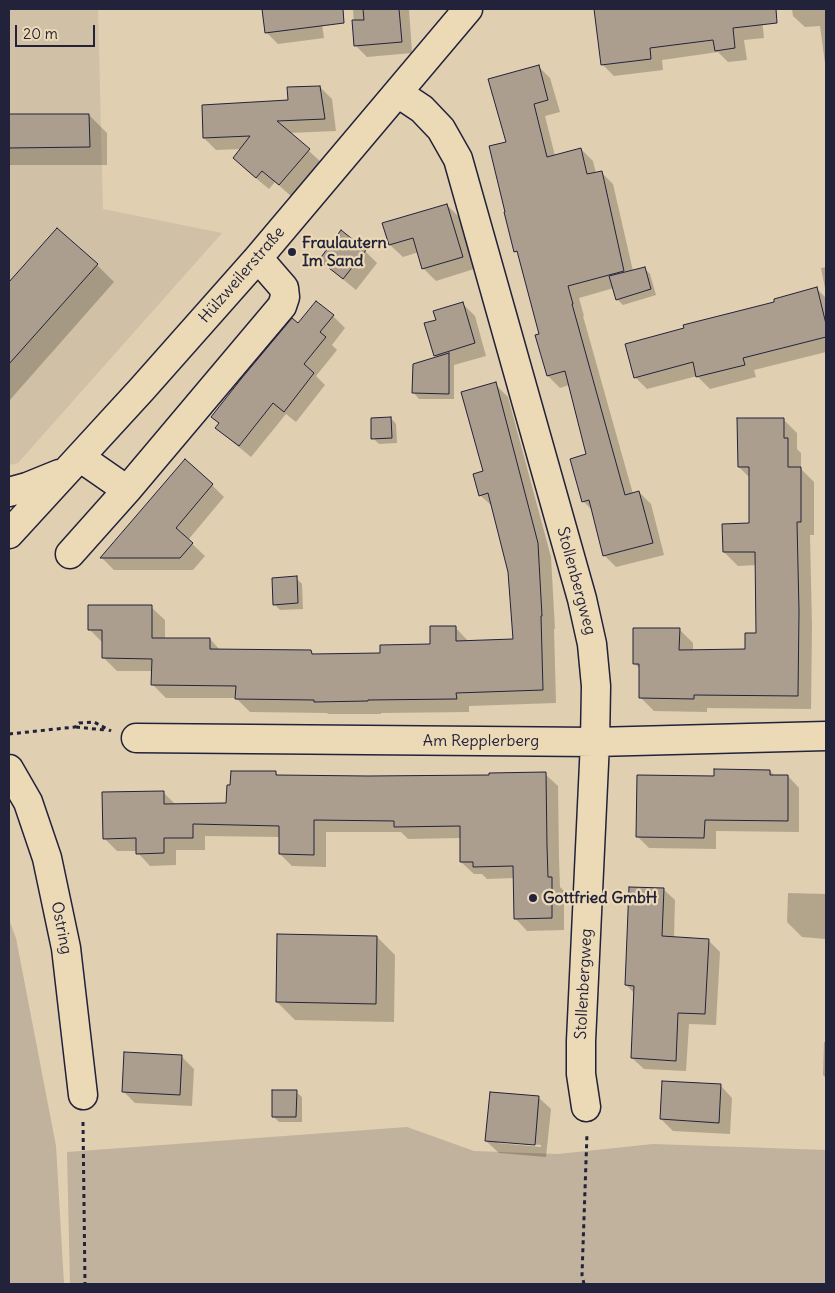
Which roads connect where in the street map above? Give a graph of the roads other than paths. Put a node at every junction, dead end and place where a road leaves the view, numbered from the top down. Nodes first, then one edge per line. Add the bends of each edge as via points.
1 (468, 9) edge
2 (398, 92) junction
3 (258, 258) junction
4 (74, 463) junction
5 (127, 490) junction
6 (9, 492) edge
7 (9, 534) edge
8 (70, 554) dead end
9 (826, 736) edge
10 (136, 738) road end
11 (596, 742) junction
12 (9, 770) edge
13 (83, 1095) road end
14 (586, 1107) road end

1 - 2 street, Hülzweilerstraße
2 - 3 street, Hülzweilerstraße
2 - 11 street, Stollenbergweg via 422,109 440,129 458,159 584,608 596,686
3 - 4 street, Hülzweilerstraße
3 - 5 street via 284,288 282,306
4 - 5 street via 91,465
4 - 6 street via 27,488
4 - 7 street, Hülzweilerstraße
5 - 8 street
9 - 11 street, Am Repplerberg
10 - 11 street, Am Repplerberg
11 - 14 street, Stollenbergweg via 580,1041
12 - 13 street, Ostring via 28,802 47,858 66,948

